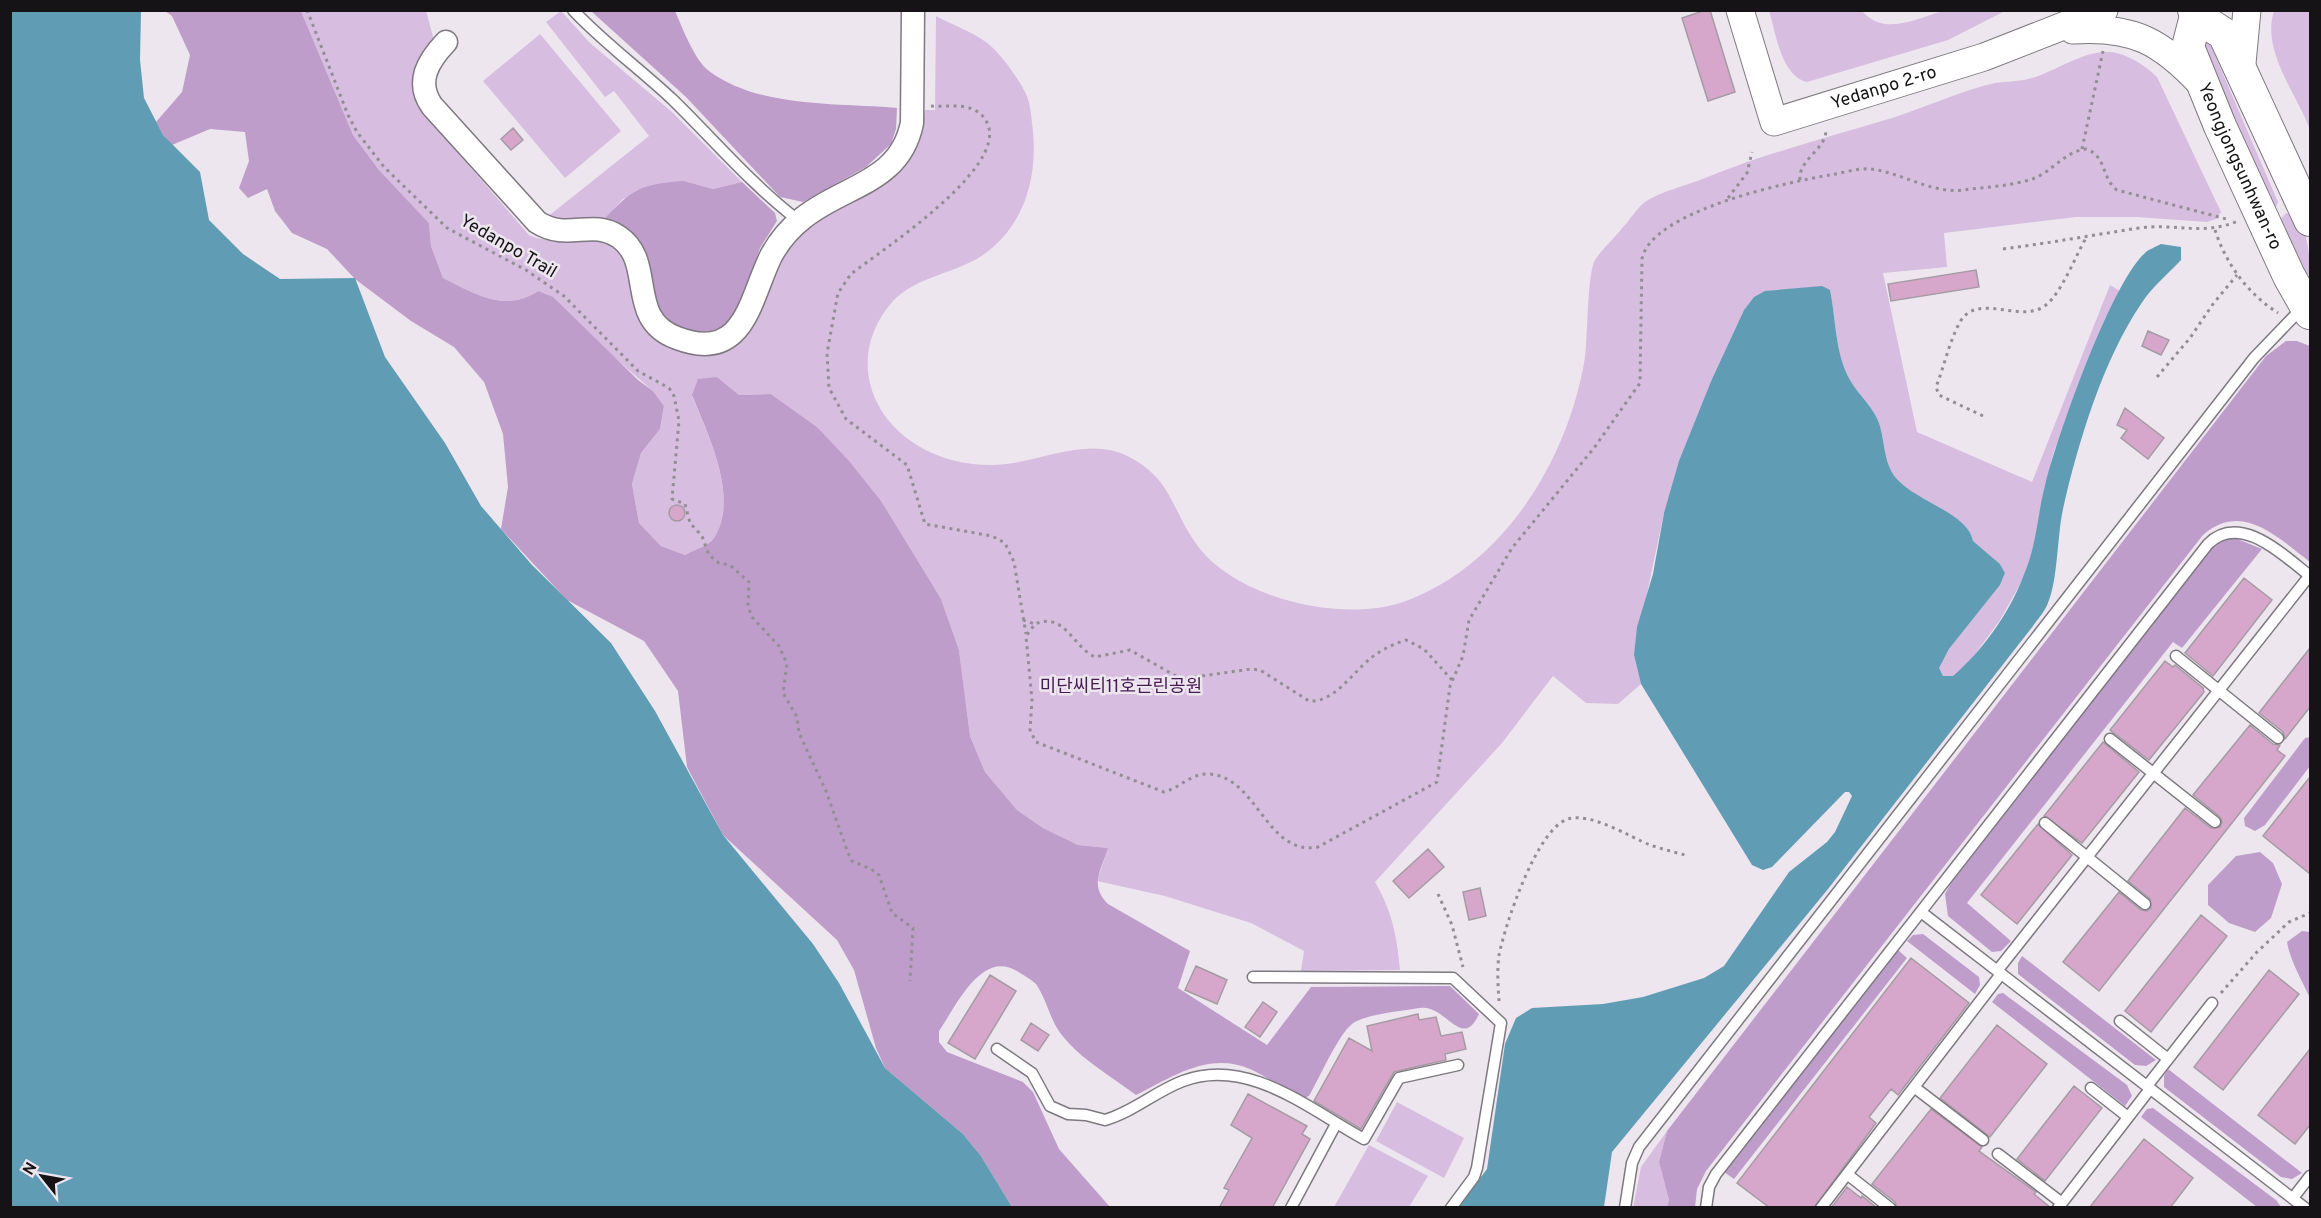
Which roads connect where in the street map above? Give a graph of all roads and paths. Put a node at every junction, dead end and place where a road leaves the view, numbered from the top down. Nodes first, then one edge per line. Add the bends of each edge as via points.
1 (307, 10) edge
2 (573, 10) edge
3 (913, 10) edge
4 (1740, 10) edge
5 (2078, 10) edge
6 (2104, 10) edge
7 (2247, 10) edge
8 (2195, 13) edge
9 (2047, 32) junction
10 (446, 42) dead end
11 (2104, 47) dead end
12 (2241, 74) junction
13 (2205, 88) junction
14 (926, 106) dead end
15 (1826, 129) dead end
16 (2082, 149) junction
17 (1752, 152) dead end
18 (1800, 180) junction
19 (1726, 199) junction
20 (2245, 216) junction
21 (2310, 220) edge
22 (799, 221) junction
23 (2214, 229) junction
24 (2086, 238) junction
25 (2003, 249) dead end
26 (2238, 274) junction
27 (2304, 310) edge
28 (2157, 377) dead end
29 (1983, 416) dead end
30 (2310, 576) edge
31 (1022, 619) junction
32 (1035, 624) junction
33 (1026, 636) junction
34 (2176, 656) dead end
35 (1452, 680) junction
36 (2219, 690) junction
37 (2278, 738) dead end
38 (2110, 739) dead end
39 (2153, 773) junction
40 (2215, 822) dead end
41 (2045, 824) dead end
42 (1685, 855) dead end
43 (2087, 857) junction
44 (1438, 894) dead end
45 (2145, 904) dead end
46 (1921, 912) junction
47 (2310, 913) edge
48 (1999, 973) junction
49 (1253, 977) dead end
50 (910, 981) dead end
51 (1471, 994) junction
52 (2212, 1003) joint
53 (2120, 1021) dead end
54 (1501, 1023) junction
55 (997, 1049) dead end
56 (2168, 1059) junction
57 (1458, 1065) dead end
58 (1914, 1087) junction
59 (2091, 1088) dead end
60 (2149, 1088) junction
61 (2128, 1117) junction
62 (1336, 1124) junction
63 (1983, 1140) dead end
64 (1998, 1154) dead end
65 (1847, 1174) junction
66 (2310, 1176) edge
67 (2298, 1204) edge
68 (2060, 1205) edge
69 (1291, 1208) edge
70 (1451, 1208) edge
71 (1625, 1208) edge
72 (1706, 1208) edge
73 (1821, 1208) edge
74 (1890, 1208) edge

1 - 50 path, Yedanpo Trail via 348,115 384,167 447,228 542,279 573,304 638,372 669,388 678,405 679,421 672,498 685,504 690,523 702,536 709,555 730,565 749,582 748,606 752,617 779,646 787,664 783,693 797,717 799,733 826,791 848,853 852,861 879,875 892,913 913,928
2 - 22 lane via 673,100 760,189
3 - 22 street via 909,140 884,171
4 - 9 street, Yedanpo 2-ro via 1774,122 1934,73
5 - 9 street
6 - 9 street, Yedanpo 2-ro
7 - 12 street
8 - 12 main road, Yeongjongsunhwan-ro via 2223,34
8 - 13 main road, Yeongjongsunhwan-ro via 2188,47
9 - 13 street via 2113,29 2137,35 2171,54
10 - 22 street via 430,60 423,80 432,106 537,222 555,231 606,231 629,245 636,258 649,317 672,337 703,344 730,335 751,310 780,240
11 - 16 path
12 - 21 main road, Yeongjongsunhwan-ro
13 - 20 main road, Yeongjongsunhwan-ro
14 - 31 path via 981,114 989,127 988,144 974,170 950,197 841,285 827,352 827,379 846,419 907,465 926,524 992,536 1005,543 1014,562
15 - 18 path via 1824,139 1801,170
16 - 18 path via 2034,178 1960,191 1873,169
16 - 20 path via 2101,159 2116,189
17 - 19 path via 1747,173
18 - 19 path
19 - 35 path via 1646,246 1642,260 1640,383 1594,448 1512,548 1469,620 1463,656
20 - 23 path
20 - 27 main road, Yeongjongsunhwan-ro via 2289,276
23 - 24 path via 2163,226
23 - 26 path
24 - 25 path
24 - 29 path via 2054,296 2044,306 2028,312 1982,308 1968,313 1960,323 1936,387 1939,395
26 - 27 path via 2257,298
26 - 28 path
27 - 71 lane via 2247,367 1639,1147 1632,1164
30 - 36 lane
30 - 46 lane via 2250,535 2236,530 2216,536
31 - 32 path
31 - 33 path
32 - 33 path
32 - 35 path via 1056,622 1095,657 1130,650 1180,679 1260,670 1309,701 1324,699 1372,657 1406,640 1424,649
33 - 35 path via 1032,700 1030,730 1036,742 1164,792 1196,775 1224,777 1238,787 1281,836 1301,848 1326,843 1437,782
34 - 36 lane
36 - 37 lane
36 - 39 lane
38 - 39 lane
39 - 40 lane
39 - 43 lane
41 - 43 lane
42 - 54 path via 1587,819 1568,819 1552,831 1523,882 1501,948
43 - 45 lane
43 - 48 lane
44 - 51 path via 1452,925
46 - 48 lane
46 - 72 lane via 1716,1174 1708,1187
47 - 52 path via 2289,922 2256,952
48 - 58 lane
48 - 60 lane
49 - 51 lane via 1453,978
51 - 54 lane
52 - 56 lane
53 - 56 lane
54 - 70 lane via 1477,1168
55 - 62 lane via 1026,1066 1050,1106 1068,1114 1105,1120 1185,1080 1234,1074 1278,1091
56 - 60 lane
57 - 62 lane via 1399,1078 1364,1139
58 - 63 lane
58 - 65 lane
59 - 61 lane
60 - 61 lane
60 - 67 lane
61 - 68 lane
62 - 69 lane
64 - 68 lane
65 - 73 lane
65 - 74 lane
66 - 67 lane

